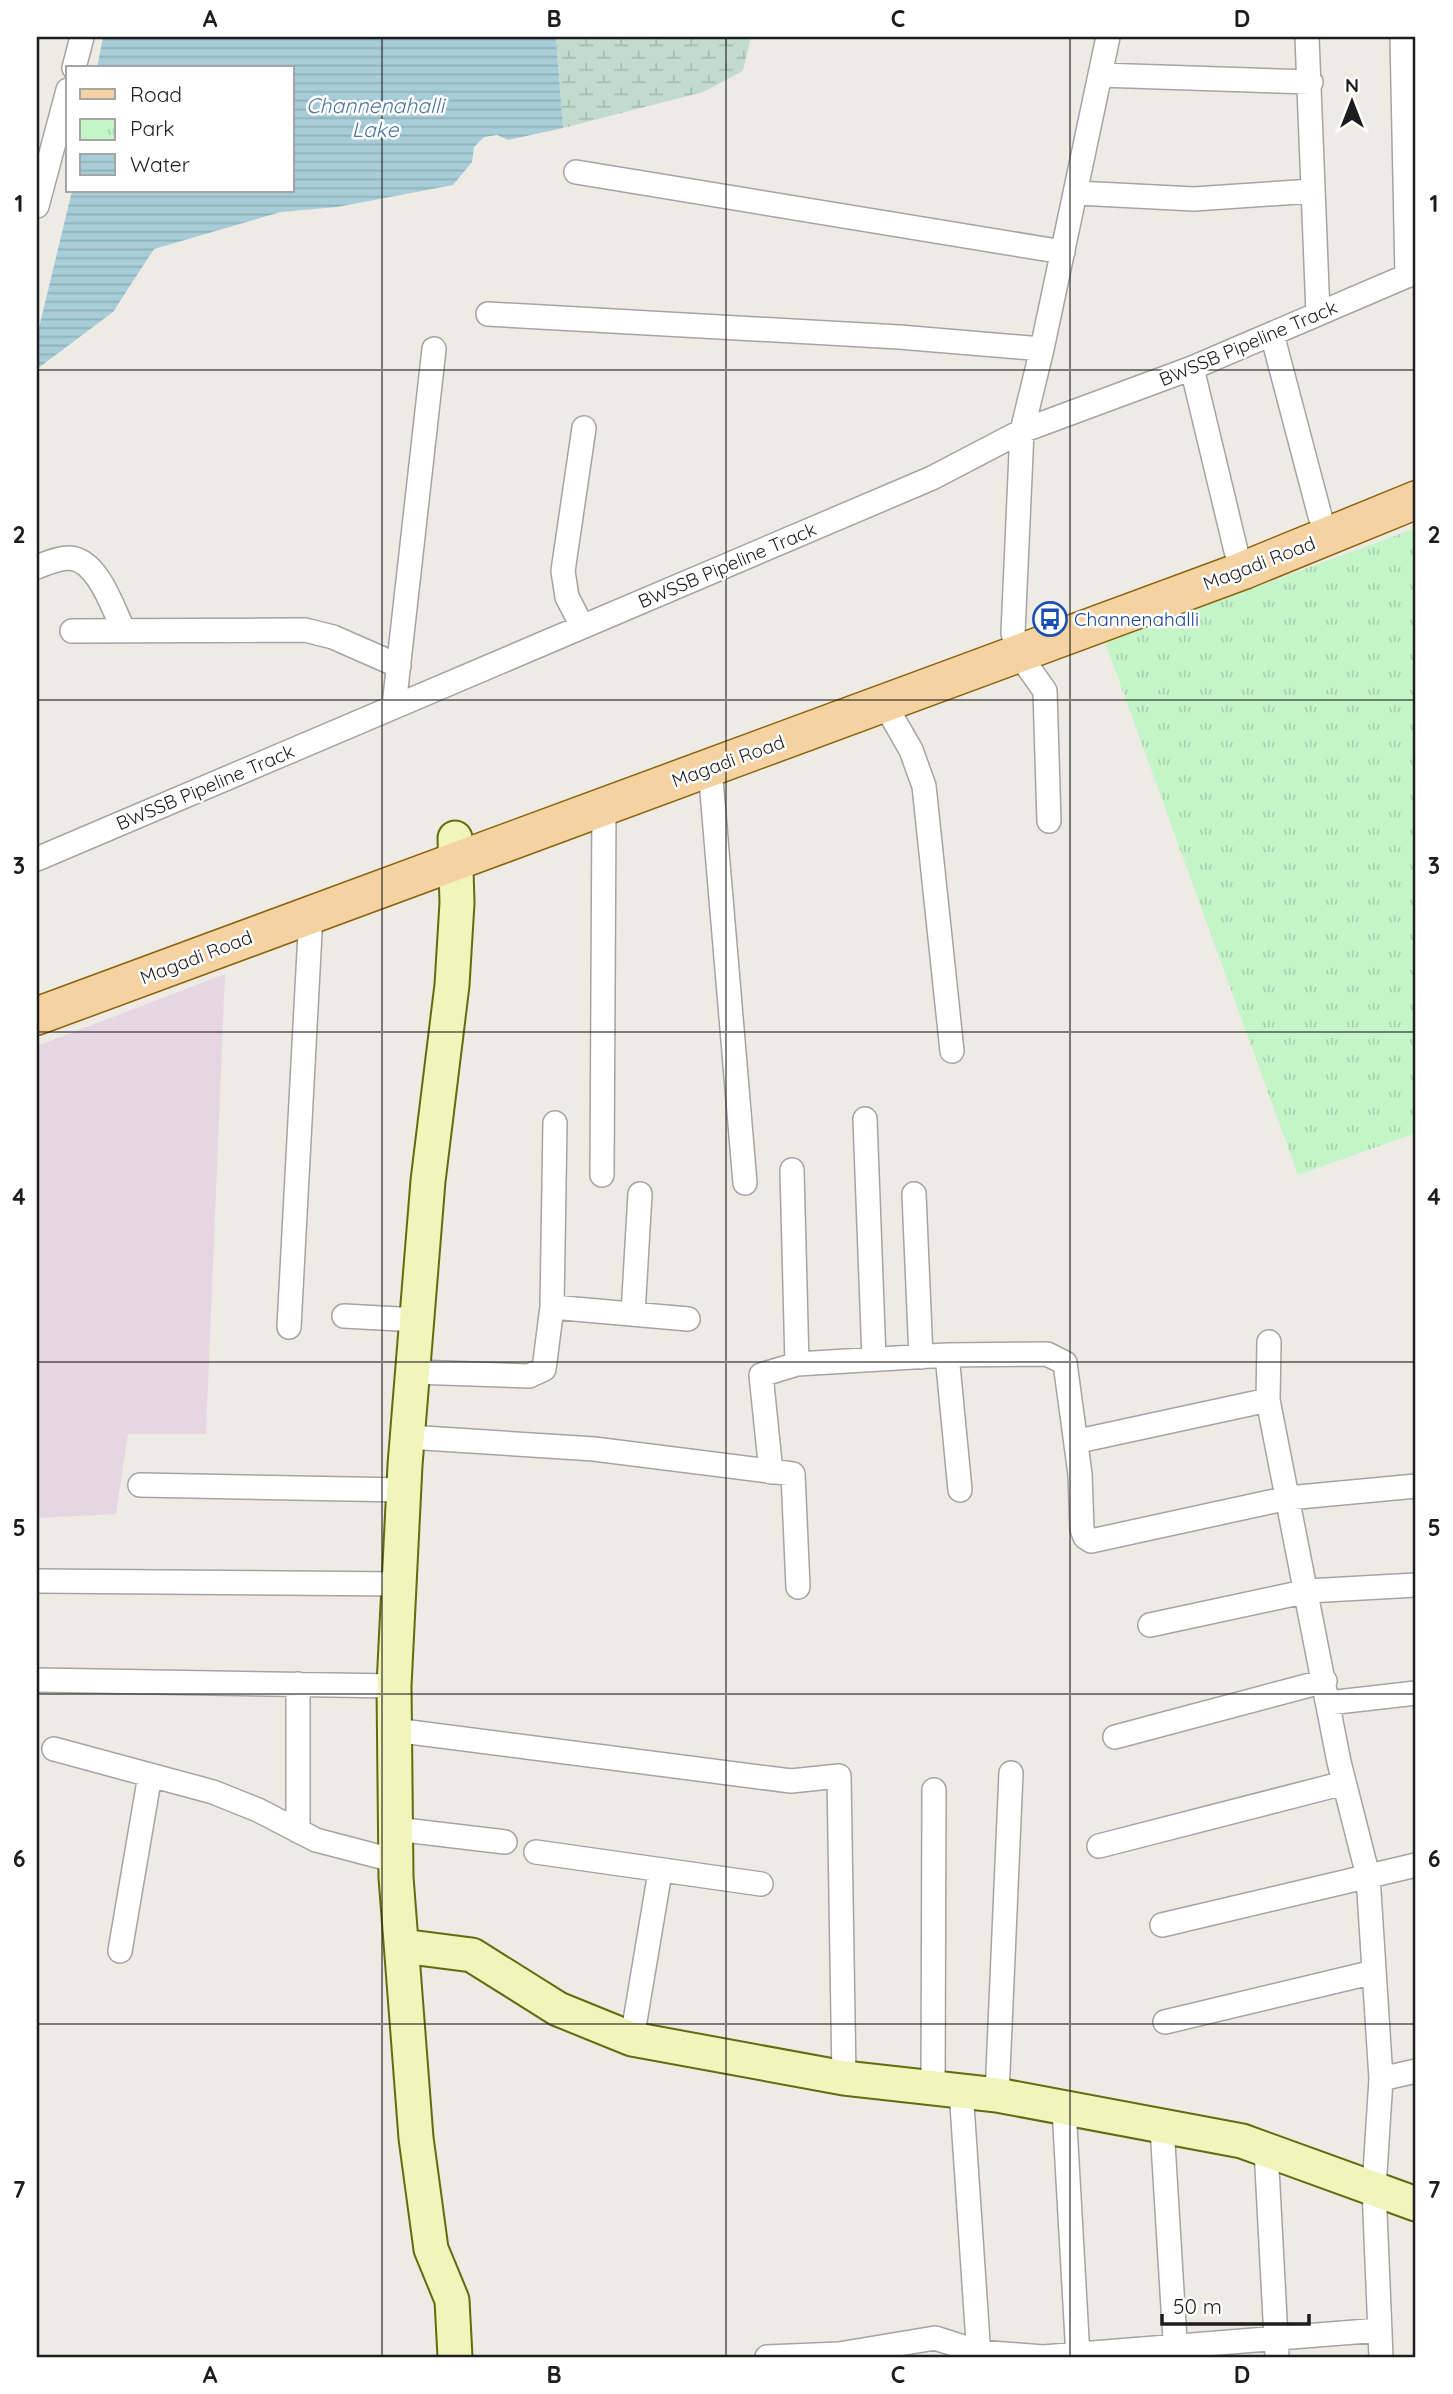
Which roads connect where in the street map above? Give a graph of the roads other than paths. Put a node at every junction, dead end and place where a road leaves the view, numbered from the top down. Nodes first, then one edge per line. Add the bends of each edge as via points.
1 (82, 37) edge
2 (1108, 37) edge
3 (1307, 37) edge
4 (1402, 37) edge
5 (75, 66) edge
6 (1100, 75) junction
7 (1311, 82) junction
8 (66, 97) edge
9 (576, 172) dead end
10 (1313, 191) junction
11 (1077, 193) junction
12 (37, 206) edge
13 (1063, 252) junction
14 (1412, 274) edge
15 (488, 314) dead end
16 (1318, 314) junction
17 (1272, 334) junction
18 (434, 349) dead end
19 (1042, 349) junction
20 (1192, 368) junction
21 (584, 428) dead end
22 (1022, 431) junction
23 (1416, 477) edge
24 (1416, 500) edge
25 (1320, 516) junction
26 (1236, 551) junction
27 (37, 567) edge
28 (582, 626) junction
29 (72, 631) dead end
30 (124, 631) junction
31 (1015, 643) junction
32 (399, 666) junction
33 (884, 703) junction
34 (394, 706) junction
35 (710, 768) junction
36 (604, 806) junction
37 (1049, 821) dead end
38 (456, 849) junction
39 (37, 859) edge
40 (311, 914) junction
41 (37, 992) edge
42 (37, 1016) edge
43 (951, 1051) dead end
44 (865, 1119) dead end
45 (555, 1123) dead end
46 (792, 1170) dead end
47 (602, 1175) dead end
48 (745, 1183) dead end
49 (640, 1194) dead end
50 (914, 1194) dead end
51 (552, 1307) junction
52 (633, 1314) junction
53 (344, 1316) dead end
54 (688, 1319) dead end
55 (417, 1320) junction
56 (289, 1327) dead end
57 (1269, 1342) dead end
58 (947, 1355) junction
59 (921, 1357) junction
60 (874, 1359) junction
61 (797, 1364) junction
62 (413, 1372) junction
63 (1268, 1400) junction
64 (408, 1437) junction
65 (1088, 1440) dead end
66 (771, 1472) junction
67 (140, 1485) dead end
68 (1416, 1486) edge
69 (404, 1490) junction
70 (960, 1490) dead end
71 (1288, 1498) junction
72 (37, 1581) edge
73 (399, 1584) junction
74 (1416, 1585) edge
75 (798, 1587) dead end
76 (1308, 1591) junction
77 (1150, 1625) dead end
78 (37, 1680) edge
79 (298, 1684) junction
80 (394, 1686) junction
81 (1326, 1692) junction
82 (1416, 1693) edge
83 (394, 1730) junction
84 (1115, 1737) dead end
85 (54, 1749) dead end
86 (1011, 1773) dead end
87 (150, 1775) junction
88 (1344, 1783) junction
89 (934, 1790) dead end
90 (396, 1829) junction
91 (298, 1831) junction
92 (505, 1842) dead end
93 (1099, 1846) dead end
94 (536, 1852) dead end
95 (396, 1861) junction
96 (1416, 1865) edge
97 (660, 1872) junction
98 (1368, 1876) junction
99 (761, 1884) dead end
100 (1162, 1925) dead end
101 (402, 1946) junction
102 (120, 1951) dead end
103 (1374, 1972) junction
104 (1165, 2022) dead end
105 (632, 2039) junction
106 (1416, 2071) edge
107 (844, 2078) junction
108 (1381, 2079) junction
109 (947, 2088) junction
110 (997, 2095) junction
111 (1064, 2109) junction
112 (1162, 2127) junction
113 (1266, 2149) junction
114 (1374, 2188) junction
115 (1416, 2204) edge
116 (1380, 2330) junction
117 (1277, 2348) edge
118 (1176, 2352) edge
119 (979, 2355) edge
120 (1078, 2356) edge
121 (455, 2357) edge
122 (767, 2357) edge
123 (1381, 2357) edge

1 - 5 street
2 - 6 street
3 - 7 street
4 - 14 street
6 - 7 street
6 - 11 street
7 - 10 street
8 - 12 street
9 - 13 street
10 - 11 street via 1194,199
10 - 16 street
11 - 13 street
13 - 19 street
14 - 16 street, BWSSB Pipeline Track
15 - 19 street
16 - 17 street, BWSSB Pipeline Track
17 - 20 street, BWSSB Pipeline Track
17 - 25 street
18 - 32 street
19 - 22 street
20 - 22 street, BWSSB Pipeline Track
20 - 26 street
21 - 28 street via 563,571 567,597
22 - 28 street, BWSSB Pipeline Track via 932,478
22 - 31 street
23 - 25 main road, Magadi Road
24 - 31 main road, Magadi Road via 1242,571
25 - 26 main road, Magadi Road
26 - 31 main road, Magadi Road
27 - 30 street via 71,558 83,562
28 - 34 street, BWSSB Pipeline Track
29 - 30 street
30 - 32 street via 305,630
31 - 33 main road, Magadi Road
31 - 37 street via 1045,691
31 - 38 main road, Magadi Road
32 - 34 street
33 - 35 main road, Magadi Road
33 - 43 street via 911,750 924,786
34 - 39 street, BWSSB Pipeline Track
35 - 36 main road, Magadi Road
35 - 48 street
36 - 38 main road, Magadi Road
36 - 47 street
38 - 40 main road, Magadi Road
38 - 41 main road, Magadi Road
38 - 55 street via 452,985 428,1181
40 - 42 main road, Magadi Road
40 - 56 street
44 - 60 street
45 - 51 street
46 - 61 street
49 - 52 street
50 - 59 street
51 - 52 street
51 - 62 street via 544,1369 529,1376
52 - 54 street
53 - 55 street
55 - 62 street
57 - 63 street
58 - 59 street
58 - 70 street
58 - 71 street via 1047,1354 1065,1363 1080,1474 1082,1529 1091,1541
59 - 60 street
60 - 61 street
61 - 66 street via 761,1375
62 - 64 street
63 - 65 street
63 - 71 street
64 - 66 street via 594,1449
64 - 69 street
66 - 75 street via 793,1474
67 - 69 street
68 - 71 street
69 - 73 street
71 - 76 street
72 - 73 street
73 - 80 street
74 - 76 street
76 - 77 street
76 - 81 street
78 - 79 street
79 - 80 street
79 - 91 street
80 - 83 street
81 - 82 street
81 - 84 street
81 - 88 street
83 - 90 street
83 - 107 street via 791,1781 839,1776
85 - 87 street
86 - 110 street
87 - 91 street via 213,1792
87 - 102 street
88 - 93 street
88 - 98 street
89 - 109 street
90 - 92 street
90 - 95 street
91 - 95 street
94 - 97 street
95 - 101 street
96 - 98 street
97 - 99 street
97 - 105 street
98 - 100 street
98 - 103 street
101 - 105 street via 472,1955 558,2009
101 - 121 street via 416,2138 431,2249 452,2300
103 - 104 street
103 - 108 street
105 - 107 street
106 - 108 street
107 - 109 street
108 - 114 street
109 - 110 street
109 - 119 street
110 - 111 street
111 - 112 street
111 - 120 street
112 - 113 street
112 - 118 street
113 - 114 street
113 - 117 street
114 - 115 street
114 - 116 street
116 - 117 street
116 - 123 street
117 - 118 street
118 - 120 street
119 - 120 street
119 - 122 street via 935,2338 839,2354

